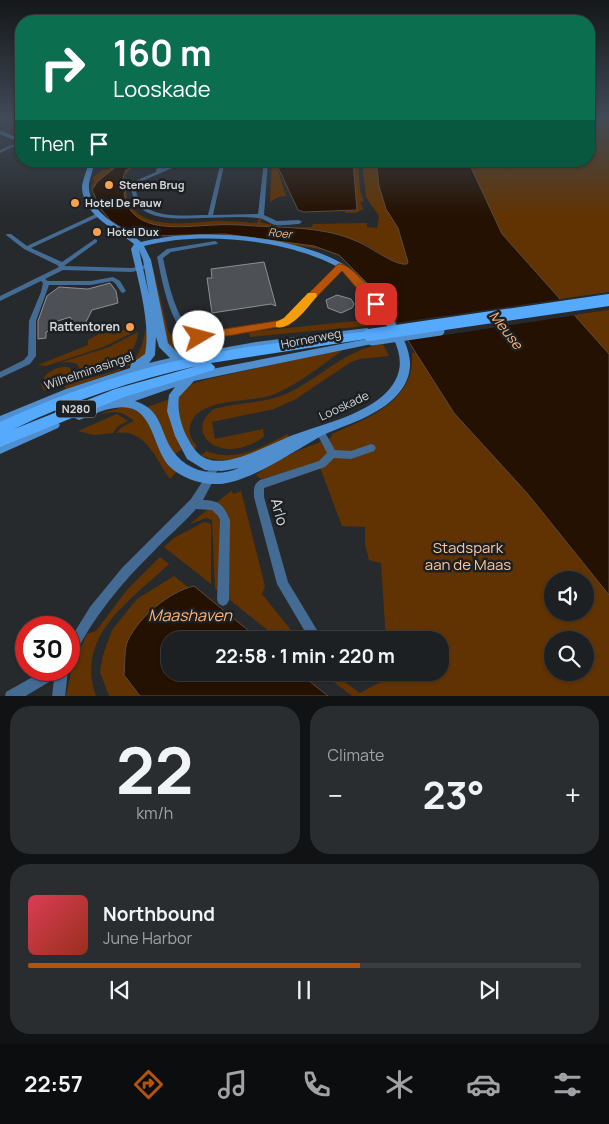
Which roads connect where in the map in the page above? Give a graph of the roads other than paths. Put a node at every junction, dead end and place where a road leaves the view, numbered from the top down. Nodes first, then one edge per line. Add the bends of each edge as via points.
1 (90, 167) edge
2 (162, 167) edge
3 (171, 167) edge
4 (222, 167) edge
5 (265, 167) edge
6 (156, 173) junction
7 (98, 215) junction
8 (260, 216) junction
9 (210, 217) junction
10 (299, 222) dead end
11 (9, 235) dead end
12 (186, 238) junction
13 (95, 241) dead end
14 (215, 243) dead end
15 (186, 247) junction
16 (26, 248) junction
17 (141, 248) junction
18 (341, 266) junction
19 (62, 267) junction
20 (144, 268) junction
21 (44, 281) junction
22 (123, 291) dead end
23 (609, 295) edge
24 (0, 299) edge
25 (609, 300) edge
26 (609, 306) edge
27 (369, 336) junction
28 (190, 357) junction
29 (126, 373) junction
30 (0, 375) edge
31 (154, 376) junction
32 (196, 376) junction
33 (111, 403) junction
34 (0, 421) edge
35 (0, 429) edge
36 (320, 432) junction
37 (0, 441) edge
38 (371, 448) dead end
39 (0, 449) edge
40 (332, 454) junction
41 (214, 466) junction
42 (210, 478) junction
43 (196, 504) junction
44 (223, 600) dead end
45 (80, 631) edge
46 (312, 631) edge
47 (38, 681) edge
48 (60, 681) edge
49 (11, 696) edge
50 (58, 696) edge

1 - 7 main road via 86,190
2 - 6 street
3 - 6 street
4 - 9 street
5 - 8 street
6 - 9 street via 133,183 136,202 150,213 178,218
7 - 16 street
7 - 17 main road
8 - 9 street
8 - 10 street via 272,222
11 - 16 street
12 - 15 street
12 - 17 main road, Looskade
12 - 18 main road, Looskade via 296,248
13 - 19 street
14 - 15 street
15 - 18 street via 163,252 160,257 178,318 188,334 196,337 285,323
16 - 19 street
17 - 20 main road
18 - 36 main road, Looskade via 353,276 387,319 402,346 406,366 400,384 386,400
19 - 20 street
19 - 21 street
20 - 28 main road via 163,345 174,355
20 - 29 main road via 151,353 144,362
21 - 22 street via 91,283 113,279
21 - 24 street
21 - 30 street via 31,331 32,356 27,362
23 - 27 main road, Hornerweg / N280
25 - 27 main road, Hornerweg / N280, bridge
26 - 27 main road, Hornerweg / N280, bridge
27 - 28 main road, Hornerweg / N280
27 - 31 main road, Hornerweg / N280 via 277,349
27 - 32 main road, Hornerweg / N280
28 - 29 main road, Wilhelminasingel / N280
29 - 34 main road, Wilhelminasingel / N280 via 60,395
31 - 35 main road, Wilhelminasingel / N280 via 70,398
31 - 37 main road, N280
32 - 33 main road, Hornerweg / N280
32 - 41 main road via 176,391 173,408 187,450 195,458
33 - 39 main road, N280
33 - 42 main road via 130,404 144,410 172,462 185,471
36 - 40 street
36 - 41 main road, Looskade via 298,436 241,463
36 - 42 main road, Looskade via 237,475
38 - 40 street via 351,454
40 - 46 street, Arlo via 322,464 270,479 259,486 283,584
41 - 42 street
42 - 43 street
43 - 44 street via 214,505 225,520
43 - 45 street via 150,547 101,601
47 - 49 street
48 - 50 street

